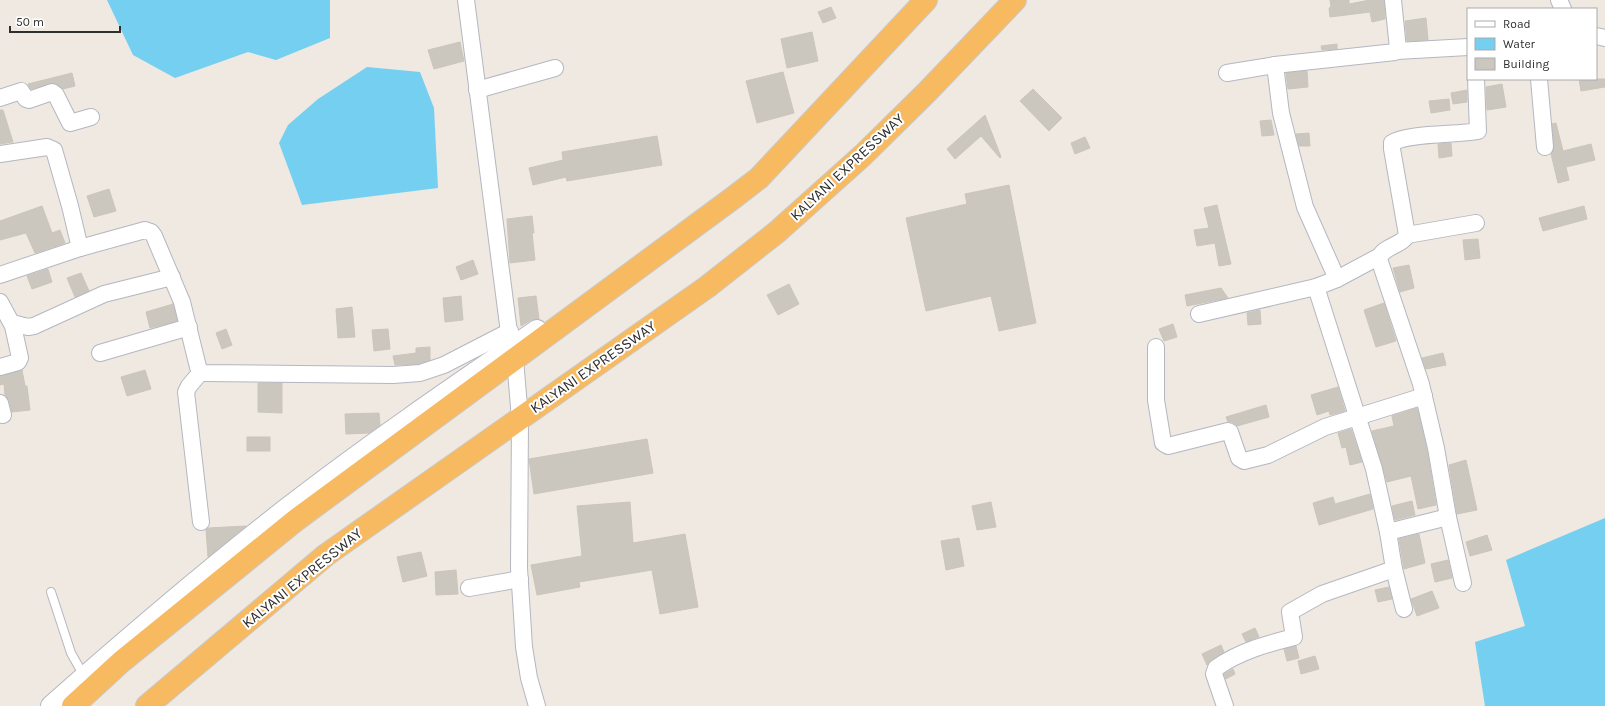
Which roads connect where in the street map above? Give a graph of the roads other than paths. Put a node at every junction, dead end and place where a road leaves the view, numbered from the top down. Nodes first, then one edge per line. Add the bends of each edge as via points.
1 (466, 0) edge
2 (926, 0) edge
3 (1015, 0) edge
4 (1393, 0) edge
5 (1467, 47) edge
6 (1397, 51) junction
7 (1275, 65) junction
8 (555, 68) dead end
9 (1227, 73) dead end
10 (1476, 80) edge
11 (1539, 80) edge
12 (477, 90) junction
13 (0, 98) edge
14 (91, 117) dead end
15 (1545, 146) dead end
16 (0, 154) edge
17 (1476, 223) dead end
18 (1408, 235) junction
19 (80, 248) junction
20 (1380, 256) junction
21 (0, 275) edge
22 (172, 277) junction
23 (1337, 279) junction
24 (1316, 287) junction
25 (0, 302) edge
26 (1199, 314) dead end
27 (12, 323) junction
28 (189, 327) junction
29 (512, 346) junction
30 (1156, 347) dead end
31 (100, 353) dead end
32 (0, 367) edge
33 (201, 372) junction
34 (1424, 396) junction
35 (1357, 417) junction
36 (520, 419) junction
37 (1448, 517) junction
38 (201, 522) dead end
39 (1388, 532) junction
40 (1394, 569) junction
41 (520, 579) junction
42 (1463, 583) dead end
43 (469, 588) dead end
44 (51, 592) dead end
45 (1404, 609) dead end
46 (84, 676) junction
47 (51, 706) edge
48 (73, 706) edge
49 (147, 706) edge
50 (537, 706) edge
51 (1225, 706) edge

1 - 12 street
2 - 29 highway via 758,178 733,198
3 - 36 highway, KALYANI EXPRESSWAY via 863,155 777,232 707,287
4 - 6 street
5 - 6 street
6 - 7 street via 1392,54
7 - 9 street
7 - 23 street via 1280,106 1305,207
8 - 12 street
10 - 18 street via 1478,131 1415,137 1392,143
11 - 15 street
12 - 29 street
13 - 14 street via 21,91 29,100 52,92 70,123
16 - 19 street via 47,147 54,150
17 - 18 street
18 - 20 street via 1405,240
19 - 21 street
19 - 22 street via 148,230 154,236
20 - 23 street
20 - 34 street
22 - 27 street via 104,294 34,326
22 - 28 street
23 - 24 street
24 - 26 street
24 - 35 street
25 - 27 street
27 - 32 street via 19,360
28 - 31 street
28 - 33 street
29 - 33 street via 420,373 319,375
29 - 36 street
29 - 46 street via 285,510
29 - 48 highway via 121,662
30 - 35 street via 1156,400 1162,440 1168,446 1228,431 1239,458 1244,461 1263,456 1320,429
33 - 38 street via 186,392
34 - 35 street
34 - 37 street
35 - 39 street via 1374,469
36 - 41 street
36 - 49 highway, KALYANI EXPRESSWAY via 326,555
37 - 39 street
37 - 42 street
39 - 40 street
40 - 45 street
40 - 51 street via 1322,594 1290,612 1294,637 1257,647 1216,668 1214,674
41 - 43 street
41 - 50 street via 524,647
44 - 46 lane via 71,652
46 - 47 street

